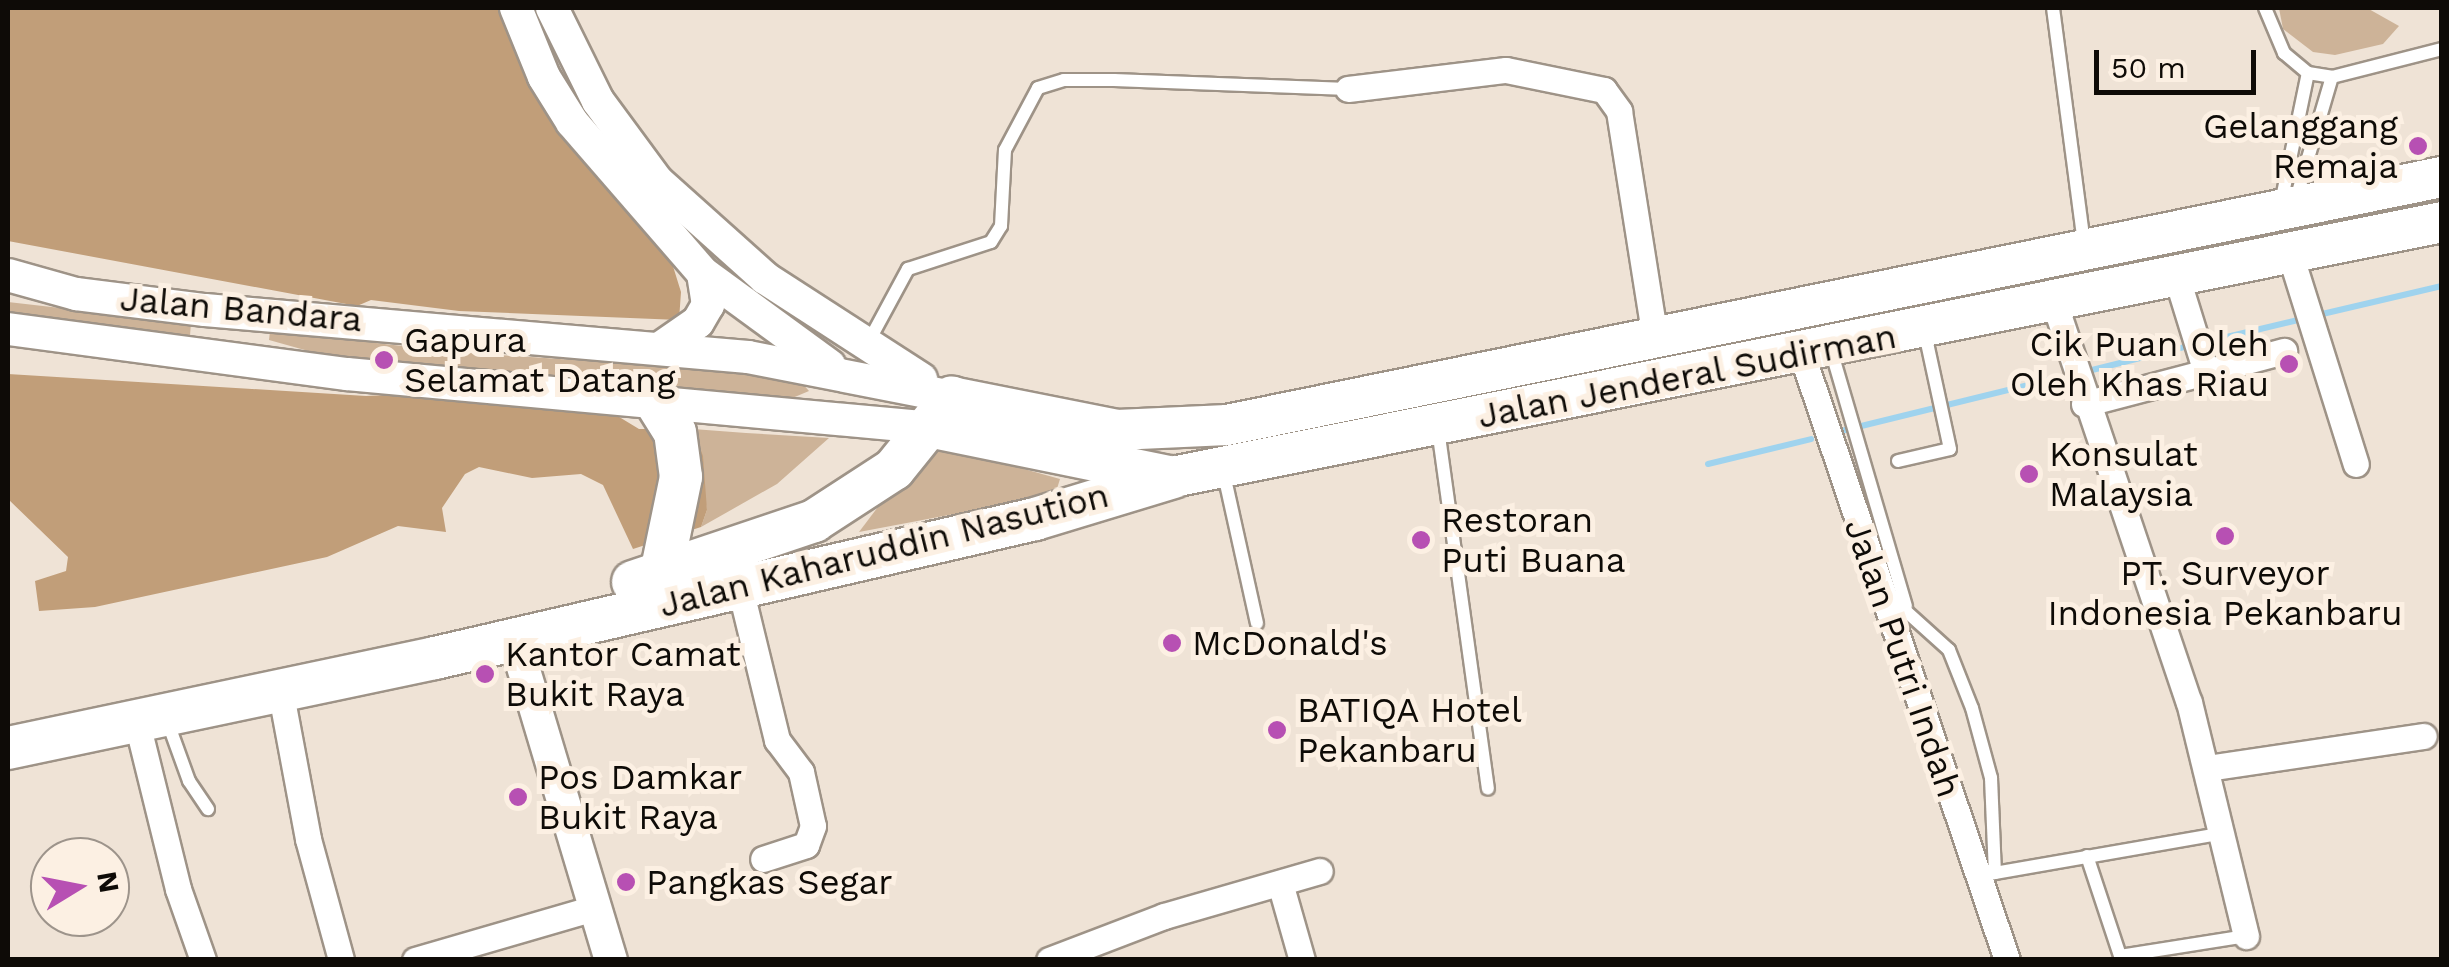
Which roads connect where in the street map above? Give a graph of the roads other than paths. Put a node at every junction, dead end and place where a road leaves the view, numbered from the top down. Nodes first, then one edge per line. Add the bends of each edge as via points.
1 (516, 8) edge
2 (552, 8) edge
3 (2053, 8) edge
4 (2265, 8) edge
5 (2442, 49) edge
6 (2308, 73) junction
7 (2332, 76) junction
8 (1348, 89) joint
9 (2442, 178) edge
10 (2286, 209) junction
11 (2442, 222) edge
12 (2085, 252) junction
13 (2290, 254) junction
14 (704, 273) junction
15 (8, 275) edge
16 (2176, 275) junction
17 (1838, 295) junction
18 (2054, 302) junction
19 (205, 310) junction
20 (1924, 328) junction
21 (8, 329) edge
22 (1654, 338) junction
23 (659, 348) junction
24 (867, 348) junction
25 (1826, 349) junction
26 (2284, 350) dead end
27 (203, 358) junction
28 (833, 369) junction
29 (2206, 372) junction
30 (654, 399) junction
31 (2084, 404) junction
32 (942, 413) junction
33 (1438, 426) junction
34 (1898, 461) dead end
35 (2356, 464) dead end
36 (1222, 468) junction
37 (1173, 477) junction
38 (661, 574) junction
39 (739, 584) junction
40 (1881, 590) junction
41 (1906, 606) junction
42 (1257, 624) dead end
43 (514, 638) junction
44 (432, 645) junction
45 (280, 688) junction
46 (149, 716) junction
47 (8, 720) edge
48 (2424, 736) dead end
49 (8, 748) edge
50 (2207, 768) junction
51 (1488, 789) dead end
52 (208, 809) dead end
53 (2222, 834) junction
54 (2087, 856) junction
55 (763, 859) dead end
56 (1320, 871) dead end
57 (1986, 875) junction
58 (1280, 883) junction
59 (597, 906) junction
60 (2246, 936) joint
61 (202, 960) edge
62 (341, 960) edge
63 (415, 960) edge
64 (611, 960) edge
65 (1049, 960) edge
66 (1302, 960) edge
67 (2008, 960) edge

1 - 14 street via 544,77 572,122
2 - 24 street via 598,101 657,182 765,278
3 - 12 lane
4 - 6 lane via 2284,52
5 - 7 lane
6 - 7 lane
6 - 10 lane
7 - 10 lane
8 - 22 street via 1506,70 1604,90 1622,122
8 - 24 lane via 1114,80 1038,88 1005,150 1001,226 991,242 908,270 875,322
9 - 10 main road, Jalan Jenderal Sudirman
10 - 12 main road, Jalan Jenderal Sudirman
11 - 13 main road, Jalan Jenderal Sudirman
12 - 17 main road, Jalan Jenderal Sudirman
13 - 16 main road, Jalan Jenderal Sudirman
13 - 35 street
14 - 23 street via 708,305 698,322
14 - 28 street
15 - 19 street, Jalan Bandara via 76,294
16 - 18 main road, Jalan Jenderal Sudirman
16 - 29 street
17 - 22 main road, Jalan Jenderal Sudirman
17 - 25 main road
18 - 20 main road, Jalan Jenderal Sudirman
18 - 31 street
19 - 23 street, Jalan Bandara
19 - 27 street
20 - 25 main road, Jalan Jenderal Sudirman
20 - 34 lane via 1950,449
21 - 27 street, Jalan Bandara
22 - 32 main road, Jalan Jenderal Sudirman via 1186,430
23 - 28 street, Jalan Bandara
24 - 32 street
25 - 33 main road, Jalan Jenderal Sudirman
25 - 40 street, Jalan Putri Indah
25 - 41 lane
26 - 29 street
27 - 30 street, Jalan Bandara
28 - 32 street
29 - 31 street
30 - 32 street, Jalan Bandara
30 - 38 highway via 669,418 682,499
31 - 50 street
32 - 37 main road, Jalan Jenderal Sudirman
32 - 38 highway, Jalan Kaharuddin Nasution via 894,469 814,521
33 - 36 main road, Jalan Jenderal Sudirman
33 - 51 lane
36 - 37 main road, Jalan Jenderal Sudirman
36 - 42 lane
37 - 39 highway, Jalan Kaharuddin Nasution via 1034,519
38 - 44 highway, Jalan Kaharuddin Nasution
39 - 43 highway, Jalan Kaharuddin Nasution
39 - 55 street via 778,740 801,772 813,826 806,845
40 - 41 lane
40 - 57 street, Jalan Putri Indah
41 - 57 lane via 1949,650 1972,708 1992,778
43 - 44 highway, Jalan Kaharuddin Nasution
43 - 59 street
44 - 45 highway, Jalan Kaharuddin Nasution
44 - 47 highway, Jalan Kaharuddin Nasution
45 - 46 highway, Jalan Kaharuddin Nasution
45 - 62 street via 308,839
46 - 49 highway, Jalan Kaharuddin Nasution
46 - 52 lane
46 - 61 street
48 - 50 street
50 - 53 street
53 - 54 lane
53 - 60 street
54 - 57 lane
54 - 60 lane via 2120,956
56 - 58 street
57 - 67 street, Jalan Putri Indah
58 - 65 street
58 - 66 street
59 - 63 street
59 - 64 street

